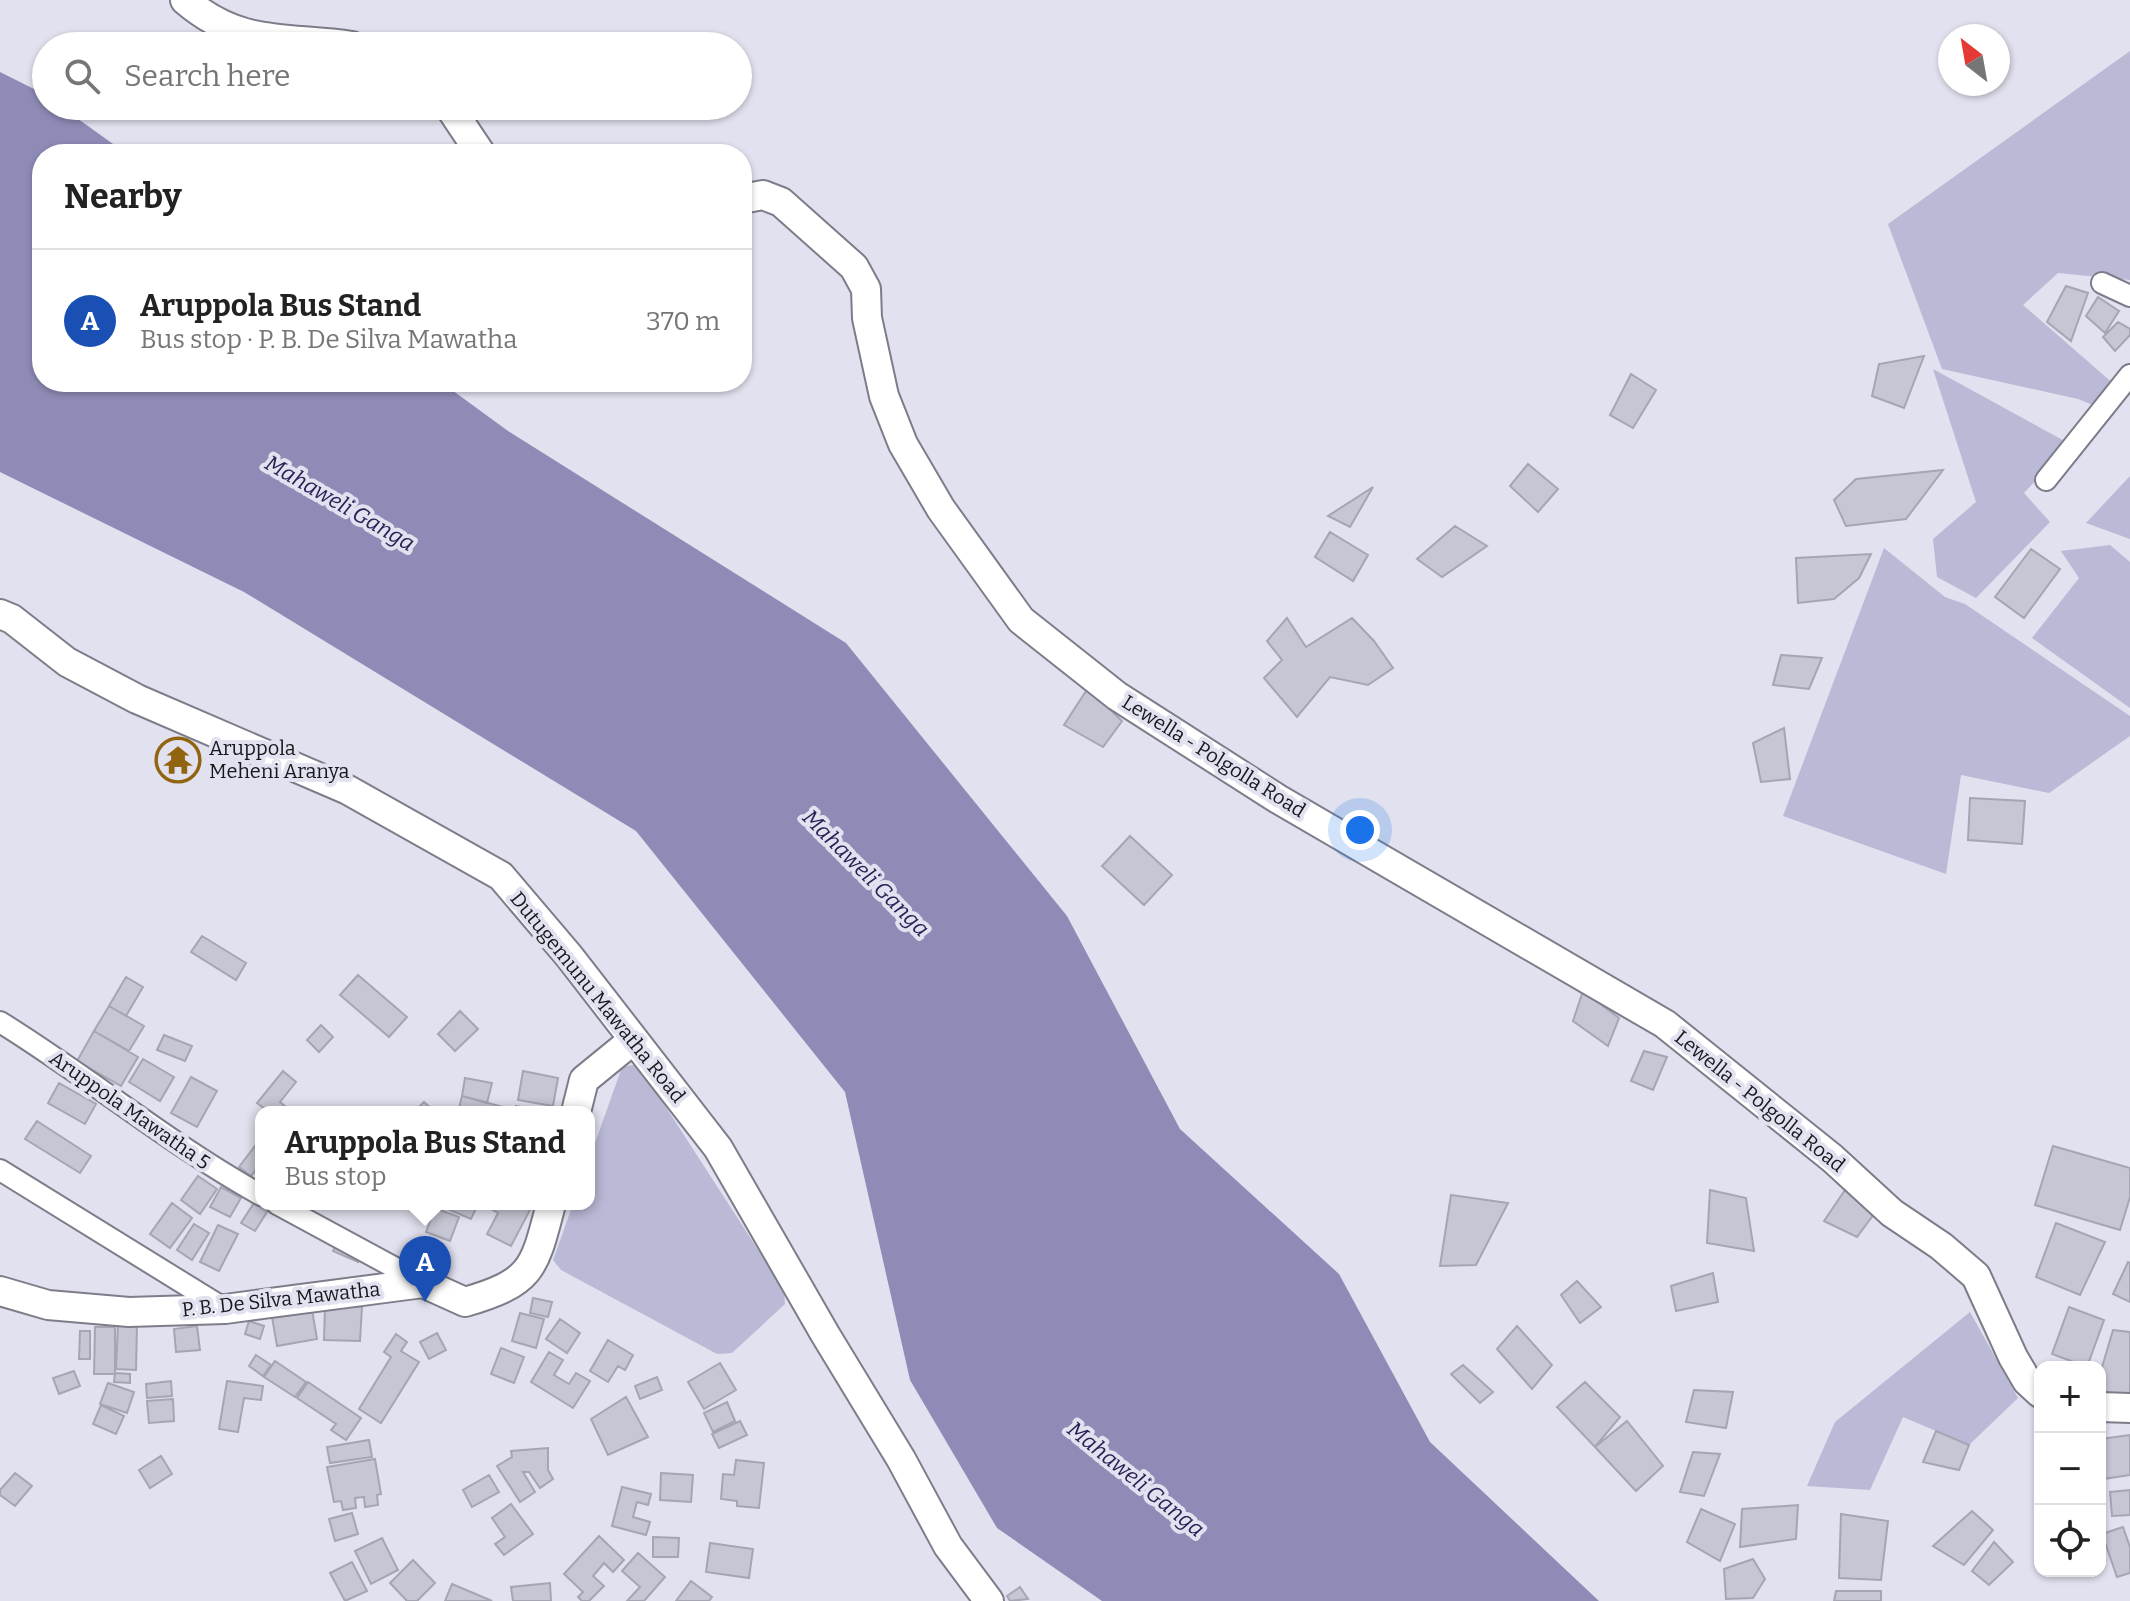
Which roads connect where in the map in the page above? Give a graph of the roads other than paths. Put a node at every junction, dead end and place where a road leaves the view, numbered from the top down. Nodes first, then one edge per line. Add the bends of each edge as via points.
1 (185, 0) edge
2 (241, 32) edge
3 (458, 120) edge
4 (474, 144) edge
5 (752, 197) edge
6 (2102, 283) dead end
7 (2130, 296) edge
8 (2130, 375) edge
9 (2046, 480) dead end
10 (0, 614) edge
11 (0, 1022) edge
12 (633, 1040) junction
13 (578, 1106) edge
14 (0, 1170) edge
15 (255, 1192) edge
16 (288, 1210) edge
17 (550, 1210) edge
18 (423, 1283) junction
19 (0, 1291) edge
20 (225, 1309) junction
21 (2034, 1387) edge
22 (2106, 1407) edge
23 (2130, 1408) edge
24 (989, 1601) edge

1 - 2 street via 218,24
3 - 4 street
5 - 21 street, Lewella - Polgolla Road via 781,202 854,267 866,289 884,396 903,444 941,509 1021,620 1117,696 1278,799 1665,1024 1976,1276 2013,1357
6 - 7 street
8 - 9 street
10 - 12 street, Dutugemunu Mawatha Road via 67,662 137,699 348,790 501,876
11 - 15 street, Aruppola Mawatha 5 via 205,1164
12 - 13 street via 584,1080
12 - 24 street, Dutugemunu Mawatha Road via 718,1148 948,1546
14 - 20 street
16 - 18 street
17 - 18 street via 526,1275 502,1291 465,1302
18 - 20 street, P. B. De Silva Mawatha
19 - 20 street, P. B. De Silva Mawatha via 48,1305 129,1312
22 - 23 street

